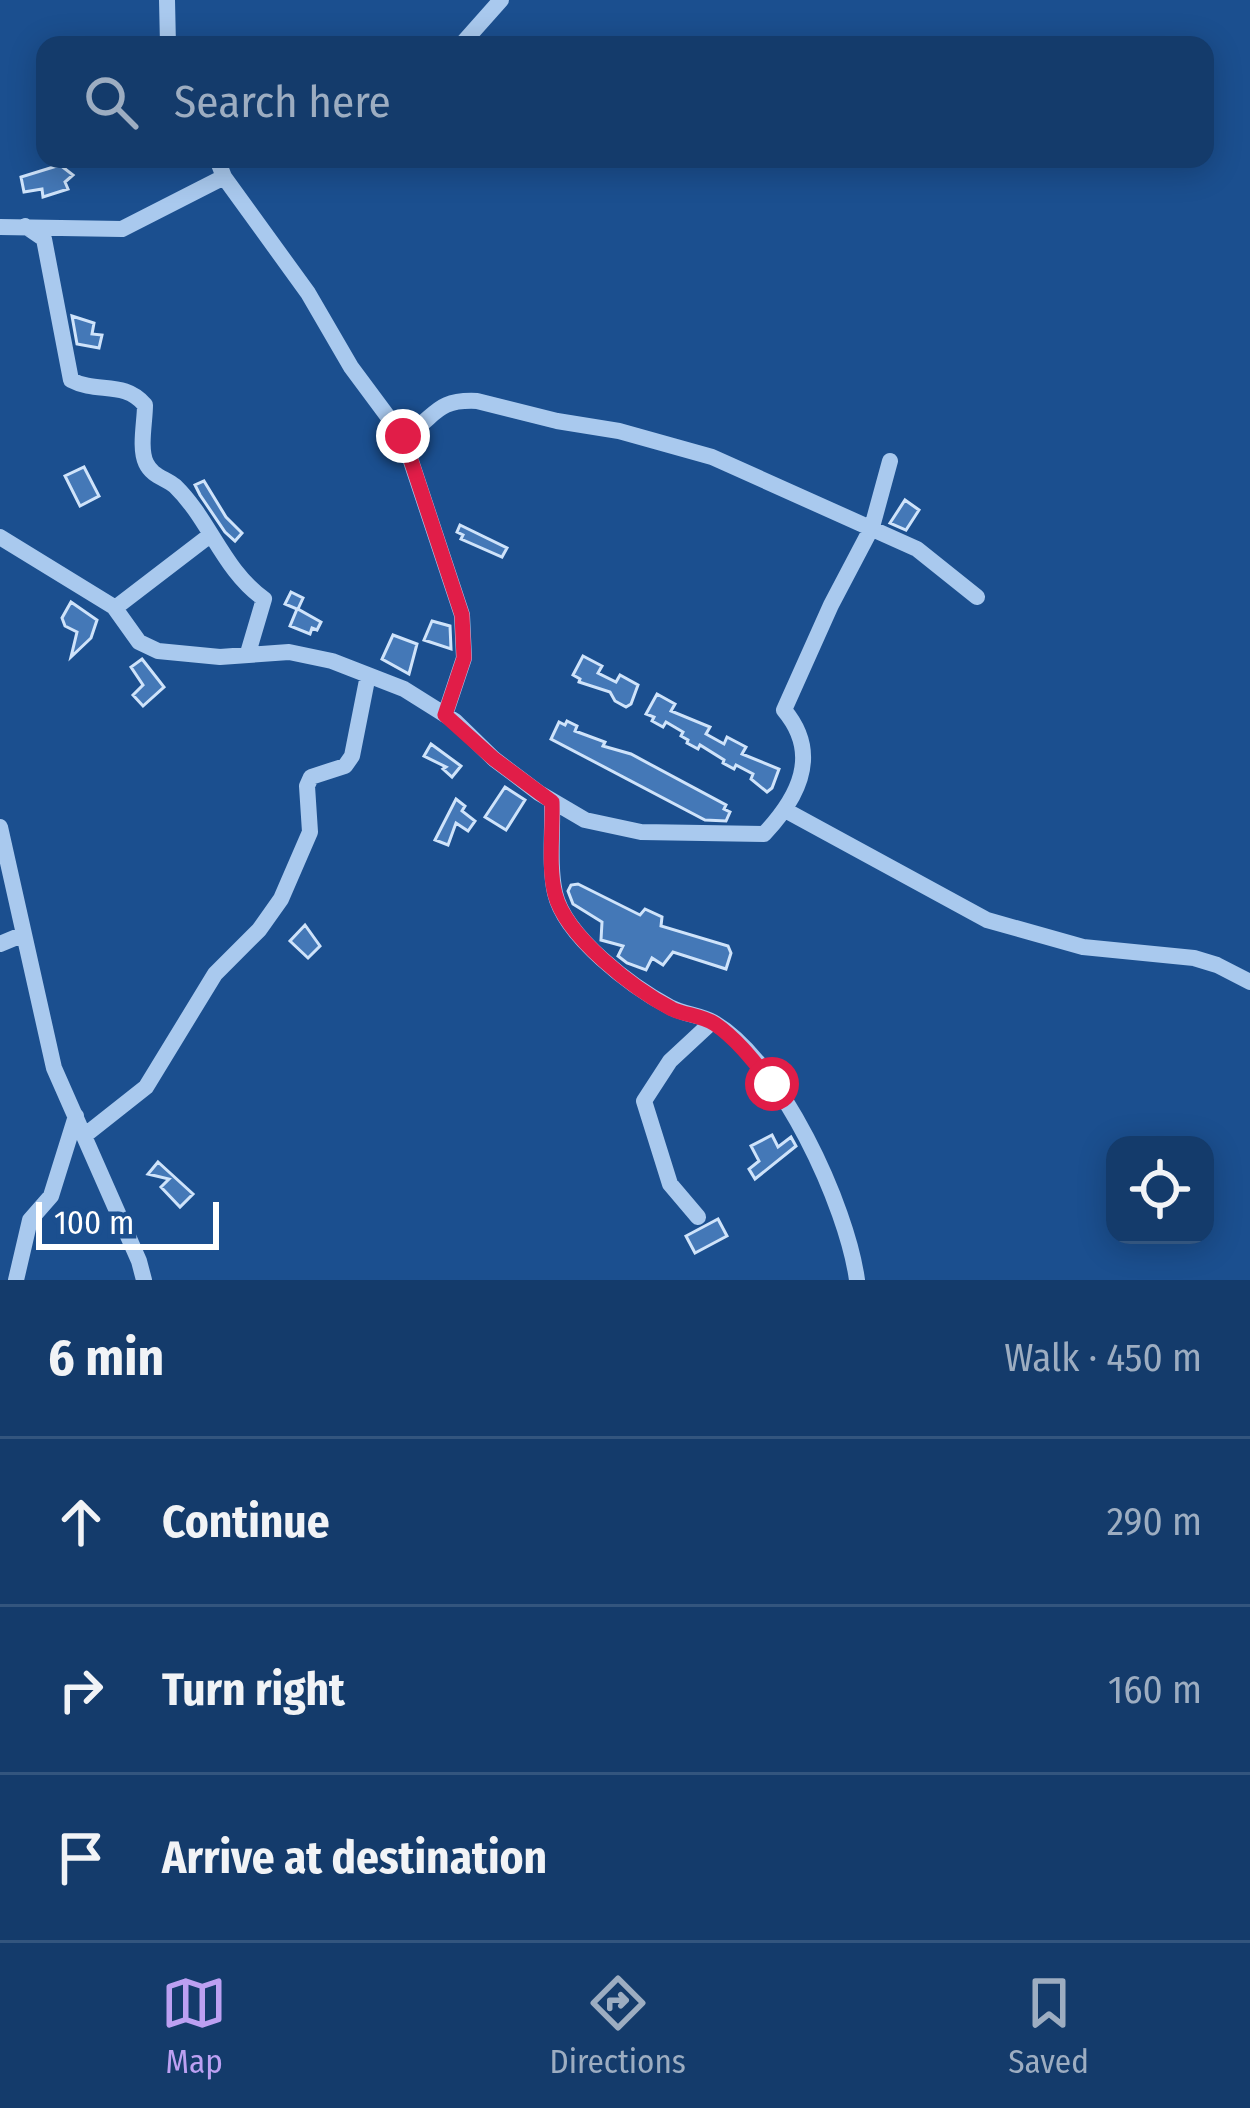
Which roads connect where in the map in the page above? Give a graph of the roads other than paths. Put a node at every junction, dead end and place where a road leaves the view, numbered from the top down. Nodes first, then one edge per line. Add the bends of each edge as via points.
1 (166, 0) edge
2 (501, 0) edge
3 (168, 36) edge
4 (469, 36) edge
5 (220, 168) edge
6 (224, 177) junction
7 (25, 226) junction
8 (0, 227) edge
9 (403, 436) junction
10 (890, 461) dead end
11 (872, 527) junction
12 (209, 536) junction
13 (0, 537) edge
14 (976, 597) dead end
15 (115, 608) junction
16 (248, 653) junction
17 (368, 675) junction
18 (445, 715) junction
19 (552, 802) junction
20 (784, 810) junction
21 (0, 826) edge
22 (25, 934) junction
23 (0, 944) edge
24 (1250, 982) edge
25 (712, 1022) junction
26 (76, 1116) junction
27 (84, 1136) junction
28 (698, 1217) dead end
29 (16, 1280) edge
30 (144, 1280) edge
31 (856, 1280) edge

1 - 3 street
2 - 4 street
5 - 6 street
6 - 7 street via 122,229
6 - 9 street
7 - 8 street
7 - 12 street via 44,239 70,380 134,393 145,406 144,460 182,494
9 - 11 street via 443,404 477,401 712,457
9 - 18 street via 462,615 464,658
10 - 11 street
11 - 14 street via 917,550
11 - 20 street via 784,710 802,735 804,756
12 - 15 street
12 - 16 street via 263,599
13 - 15 street
15 - 16 street via 139,642 158,651
16 - 17 street via 289,652
17 - 18 street
17 - 27 street via 352,756 307,786 310,832 281,899 215,974 146,1087
18 - 19 street
19 - 20 street via 585,820 641,832 764,834
19 - 25 street via 555,893 568,922 656,998
20 - 24 street via 988,920 1083,946 1194,958
21 - 22 street
22 - 23 street
22 - 26 street via 54,1068
25 - 28 street via 670,1061 644,1101 670,1184
25 - 31 street via 772,1084 822,1166
26 - 27 street
26 - 29 street via 51,1196 30,1220
27 - 30 street

